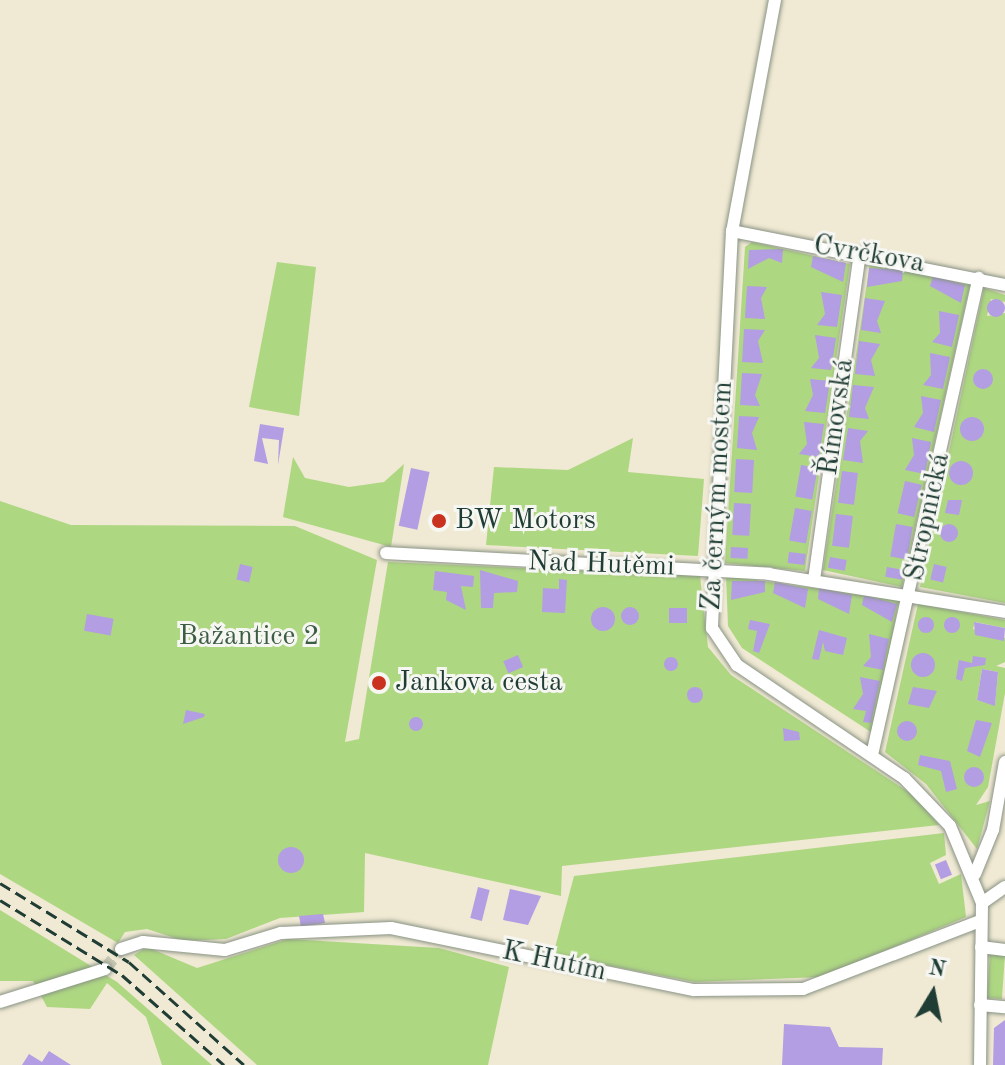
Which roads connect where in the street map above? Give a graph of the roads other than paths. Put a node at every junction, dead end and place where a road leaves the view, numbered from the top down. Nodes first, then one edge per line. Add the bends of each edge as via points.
1 (775, 0) edge
2 (732, 231) junction
3 (860, 254) junction
4 (979, 278) junction
5 (1005, 285) edge
6 (386, 553) dead end
7 (711, 569) junction
8 (814, 580) junction
9 (911, 596) junction
10 (1005, 612) edge
11 (872, 755) junction
12 (1005, 762) edge
13 (999, 832) edge
14 (975, 877) junction
15 (1005, 887) edge
16 (982, 903) junction
17 (980, 921) junction
18 (981, 947) junction
19 (121, 949) tunnel mouth
20 (1005, 950) edge
21 (105, 969) tunnel mouth
22 (0, 1002) edge
23 (980, 1005) junction
24 (1005, 1007) edge
25 (980, 1065) edge

1 - 2 street, Za černým mostem
2 - 3 street, Cvrčkova
2 - 7 street, Za černým mostem
3 - 4 street, Cvrčkova
3 - 8 street, Římovská
4 - 5 street, Cvrčkova
4 - 9 street, Stropnická
6 - 7 street, Nad Hutěmi
7 - 8 street, Nad Hutěmi
7 - 11 street, Za černým mostem via 712,628 724,653
8 - 9 street, Nad Hutěmi
9 - 10 street, Nad Hutěmi
9 - 11 street, Stropnická
11 - 14 street, Za černým mostem via 941,813
12 - 13 street
13 - 14 street
14 - 16 street, Za černým mostem
15 - 16 street
16 - 17 street, Za černým mostem
17 - 18 street, Za černým mostem
17 - 19 street, K Hutím via 803,989 694,990 391,928 281,933 225,950 143,942
18 - 20 street
18 - 23 street, Za černým mostem
21 - 22 street
23 - 24 street
23 - 25 street, Za černým mostem

